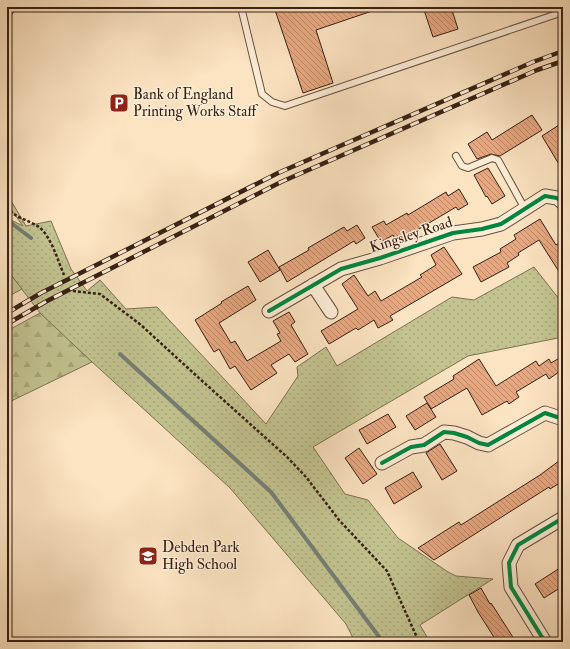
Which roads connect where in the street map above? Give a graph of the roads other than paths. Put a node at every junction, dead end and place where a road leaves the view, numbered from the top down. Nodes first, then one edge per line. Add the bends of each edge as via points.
1 (14, 7) edge
2 (241, 7) edge
3 (563, 12) edge
4 (7, 14) edge
5 (456, 156) dead end
6 (563, 203) edge
7 (525, 209) junction
8 (314, 285) junction
9 (269, 311) dead end
10 (331, 312) dead end
11 (563, 419) edge
12 (382, 464) dead end
13 (563, 518) edge
14 (545, 642) edge

1 - 4 lane
2 - 3 lane via 262,94 272,102 285,106
5 - 7 lane via 462,166 468,168 492,158 498,160
6 - 7 street, Kingsley Road via 557,198 545,196
7 - 8 street, Kingsley Road via 501,224 453,233 341,269
8 - 9 street, Kingsley Road
8 - 10 street
11 - 12 street via 545,414 488,445 444,432 424,445 411,447
13 - 14 street via 518,545 509,563 511,587

